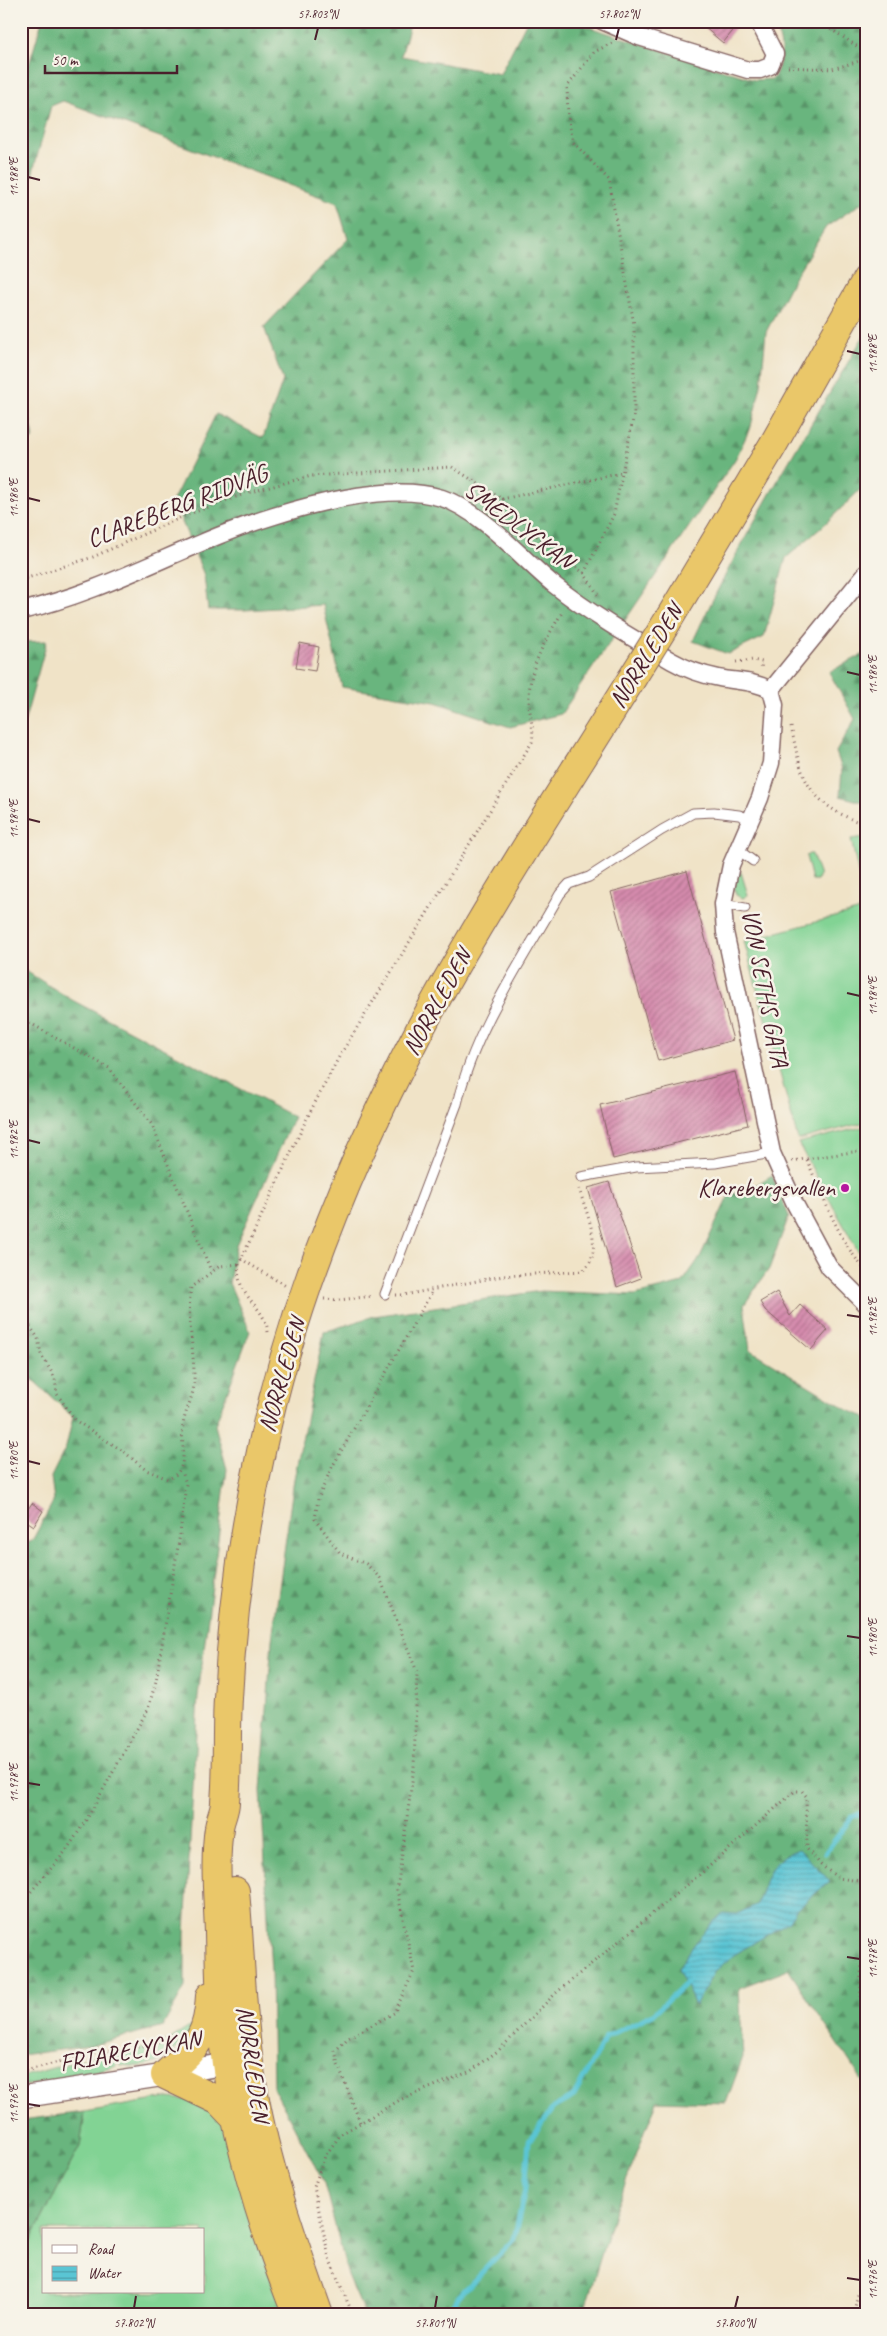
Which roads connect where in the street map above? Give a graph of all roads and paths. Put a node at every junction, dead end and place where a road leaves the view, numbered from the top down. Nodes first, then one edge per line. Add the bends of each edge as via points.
1 (602, 21) edge
2 (758, 21) edge
3 (818, 21) edge
4 (617, 28) junction
5 (866, 52) edge
6 (866, 59) edge
7 (770, 66) junction
8 (866, 280) edge
9 (622, 473) junction
10 (502, 500) junction
11 (584, 573) junction
12 (866, 573) edge
13 (21, 580) edge
14 (601, 600) dead end
15 (21, 611) edge
16 (728, 663) dead end
17 (766, 687) junction
18 (775, 715) junction
19 (750, 819) junction
20 (866, 823) edge
21 (737, 849) junction
22 (753, 861) dead end
23 (723, 904) junction
24 (745, 908) dead end
25 (21, 1018) edge
26 (866, 1150) edge
27 (774, 1157) junction
28 (807, 1160) junction
29 (582, 1177) joint
30 (241, 1259) dead end
31 (239, 1264) dead end
32 (866, 1270) edge
33 (211, 1271) junction
34 (290, 1288) dead end
35 (433, 1290) junction
36 (385, 1294) junction
37 (321, 1299) dead end
38 (866, 1304) edge
39 (21, 1322) edge
40 (181, 1471) junction
41 (225, 1806) junction
42 (866, 1882) edge
43 (21, 1903) edge
44 (866, 1937) edge
45 (219, 1943) junction
46 (866, 2047) edge
47 (237, 2061) junction
48 (165, 2075) junction
49 (21, 2097) edge
50 (237, 2120) junction
51 (360, 2122) junction
52 (866, 2261) edge
53 (298, 2315) edge
54 (319, 2315) edge
55 (353, 2315) edge
56 (853, 2315) edge

1 - 4 street
2 - 7 street via 775,54
3 - 5 path
4 - 7 street via 748,70
4 - 9 path via 613,42 594,52 567,87 568,116 574,142 609,180 634,324 634,414
6 - 7 path via 832,69
8 - 41 highway, NORRLEDEN, bridge via 774,445 534,835 420,1029 382,1104 323,1245 284,1362 262,1446 242,1555 228,1690
9 - 10 path
9 - 11 path via 614,514
10 - 11 path, CLAREBERG RIDVÄG via 528,528
10 - 13 path, CLAREBERG RIDVÄG via 452,468 311,476 247,493 184,516 94,557
11 - 14 path, CLAREBERG RIDVÄG
12 - 17 street
15 - 17 street, SMEDLYCKAN via 94,589 273,516 358,497 397,492 425,494 456,504 484,523 555,586 673,662 719,678 749,680
16 - 17 path via 762,662
17 - 18 street, VON SETHS GATA via 775,705
18 - 19 street, VON SETHS GATA via 771,762
18 - 20 path via 789,720 802,772 814,795 853,821
19 - 21 street, VON SETHS GATA
19 - 36 lane via 714,812 694,813 589,877 569,884 560,894 491,1015 471,1057 457,1104
21 - 22 lane
21 - 23 street, VON SETHS GATA via 730,865
23 - 24 lane
23 - 27 street, VON SETHS GATA via 725,932
25 - 33 path via 108,1068 152,1125
26 - 28 path
27 - 28 path
27 - 29 lane via 636,1167
27 - 38 street, VON SETHS GATA via 829,1267
28 - 32 path via 837,1226
29 - 35 path via 579,1189 593,1239 590,1266 582,1271 503,1276
30 - 34 path
31 - 33 path via 220,1266
33 - 40 path via 191,1287 188,1306 194,1386 183,1425 184,1463
35 - 36 path via 404,1295
35 - 51 path via 331,1469 318,1499 315,1519 340,1554 366,1564 380,1578 417,1672 414,1767 397,1890 414,1971 394,2013 348,2038 335,2051
36 - 37 path
39 - 40 path via 29,1325 38,1338 41,1354 55,1378 57,1394 76,1421 146,1470 168,1480
40 - 43 path via 186,1484 179,1543 156,1681 148,1708 66,1851
41 - 45 highway, NORRLEDEN via 219,1828
41 - 47 highway, NORRLEDEN via 231,1820
42 - 51 path via 838,1878 807,1849 806,1796 802,1791 795,1791 556,1993 499,2050 471,2071 400,2100
44 - 46 path via 860,1968 860,1997
45 - 47 highway, NORRLEDEN
45 - 48 highway via 212,1966 208,2024 200,2041
47 - 48 street, FRIARELYCKAN
47 - 50 highway, NORRLEDEN
47 - 54 highway, NORRLEDEN via 256,2107 279,2195
48 - 49 street, FRIARELYCKAN
48 - 50 highway via 219,2101
50 - 53 highway, NORRLEDEN via 261,2212
51 - 55 path via 341,2134 325,2156 314,2187 329,2258
52 - 56 path

